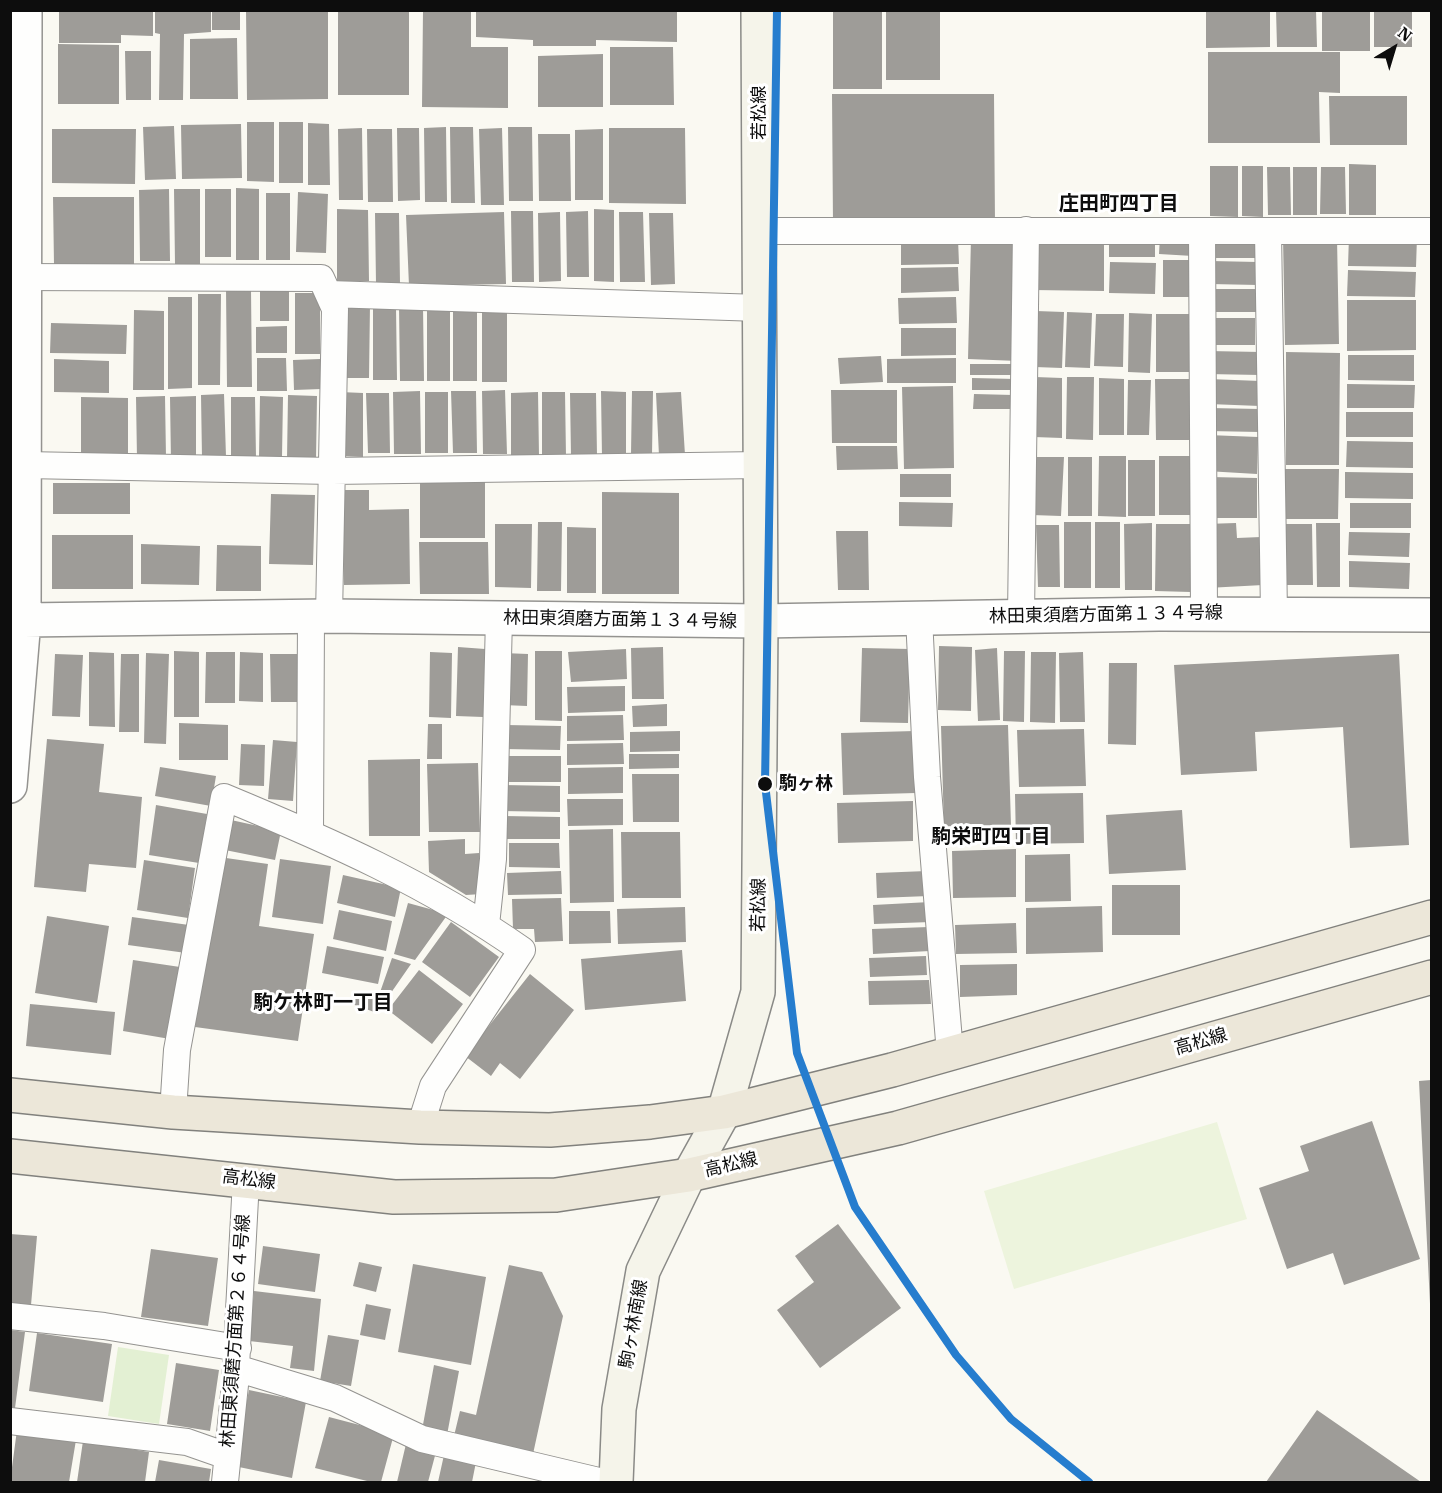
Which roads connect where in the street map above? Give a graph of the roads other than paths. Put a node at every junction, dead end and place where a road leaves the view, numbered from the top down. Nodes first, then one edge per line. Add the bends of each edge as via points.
1 (25, 10) edge
2 (758, 10) edge
3 (1026, 230) junction
4 (760, 231) junction
5 (1202, 231) junction
6 (1268, 231) junction
7 (1431, 231) edge
8 (18, 277) edge
9 (328, 294) junction
10 (760, 308) junction
11 (18, 425) edge
12 (25, 465) junction
13 (761, 465) junction
14 (332, 471) junction
15 (18, 547) edge
16 (1204, 614) junction
17 (1274, 614) junction
18 (1431, 615) edge
19 (320, 616) junction
20 (1021, 616) junction
21 (499, 618) junction
22 (919, 618) junction
23 (24, 620) junction
24 (761, 621) junction
25 (16, 661) edge
26 (10, 786) edge
27 (310, 833) junction
28 (1431, 917) edge
29 (486, 925) junction
30 (1431, 977) edge
31 (950, 1053) junction
32 (10, 1095) edge
33 (173, 1112) junction
34 (724, 1112) junction
35 (420, 1127) junction
36 (10, 1156) edge
37 (689, 1175) junction
38 (246, 1180) junction
39 (10, 1316) edge
40 (237, 1358) junction
41 (10, 1421) edge
42 (227, 1456) junction
43 (225, 1482) edge
44 (603, 1482) edge
45 (616, 1482) edge

1 - 8 street
2 - 4 street, 若松線
3 - 4 lane
3 - 5 lane
3 - 20 lane
4 - 10 street, 若松線
5 - 6 lane
5 - 16 lane
6 - 7 lane
6 - 17 lane
8 - 9 lane via 321,278
8 - 11 street
9 - 10 lane
9 - 14 lane via 335,309
10 - 13 street, 若松線
11 - 12 street
12 - 14 lane
12 - 15 street
13 - 14 lane
13 - 24 street, 若松線
14 - 19 lane
15 - 23 street
16 - 17 street, 林田東須磨方面第１３４号線
16 - 20 street, 林田東須磨方面第１３４号線
17 - 18 street, 林田東須磨方面第１３４号線
19 - 21 street, 林田東須磨方面第１３４号線
19 - 23 street, 林田東須磨方面第１３４号線
19 - 27 lane
20 - 22 street, 林田東須磨方面第１３４号線
21 - 24 street, 林田東須磨方面第１３４号線
21 - 29 lane via 493,859
22 - 24 street, 林田東須磨方面第１３４号線
22 - 31 lane via 927,777
23 - 25 street
24 - 34 street, 若松線 via 758,992
25 - 26 street
27 - 29 lane via 399,874
27 - 33 lane via 224,797 177,1050
28 - 31 main road
29 - 35 lane via 522,950 433,1086
30 - 37 main road, 高松線 via 898,1128
31 - 34 main road
32 - 33 main road
33 - 35 main road
34 - 35 main road via 550,1130
34 - 37 street, 若松線
36 - 38 main road, 高松線
37 - 38 main road, 高松線 via 556,1196 394,1197
37 - 45 street, 駒ヶ林南線 via 643,1271 619,1409
38 - 40 lane, 林田東須磨方面第２６４号線
39 - 40 lane via 104,1326
40 - 42 lane, 林田東須磨方面第２６４号線
40 - 44 lane via 422,1439
41 - 42 lane via 187,1442
42 - 43 lane, 林田東須磨方面第２６４号線

